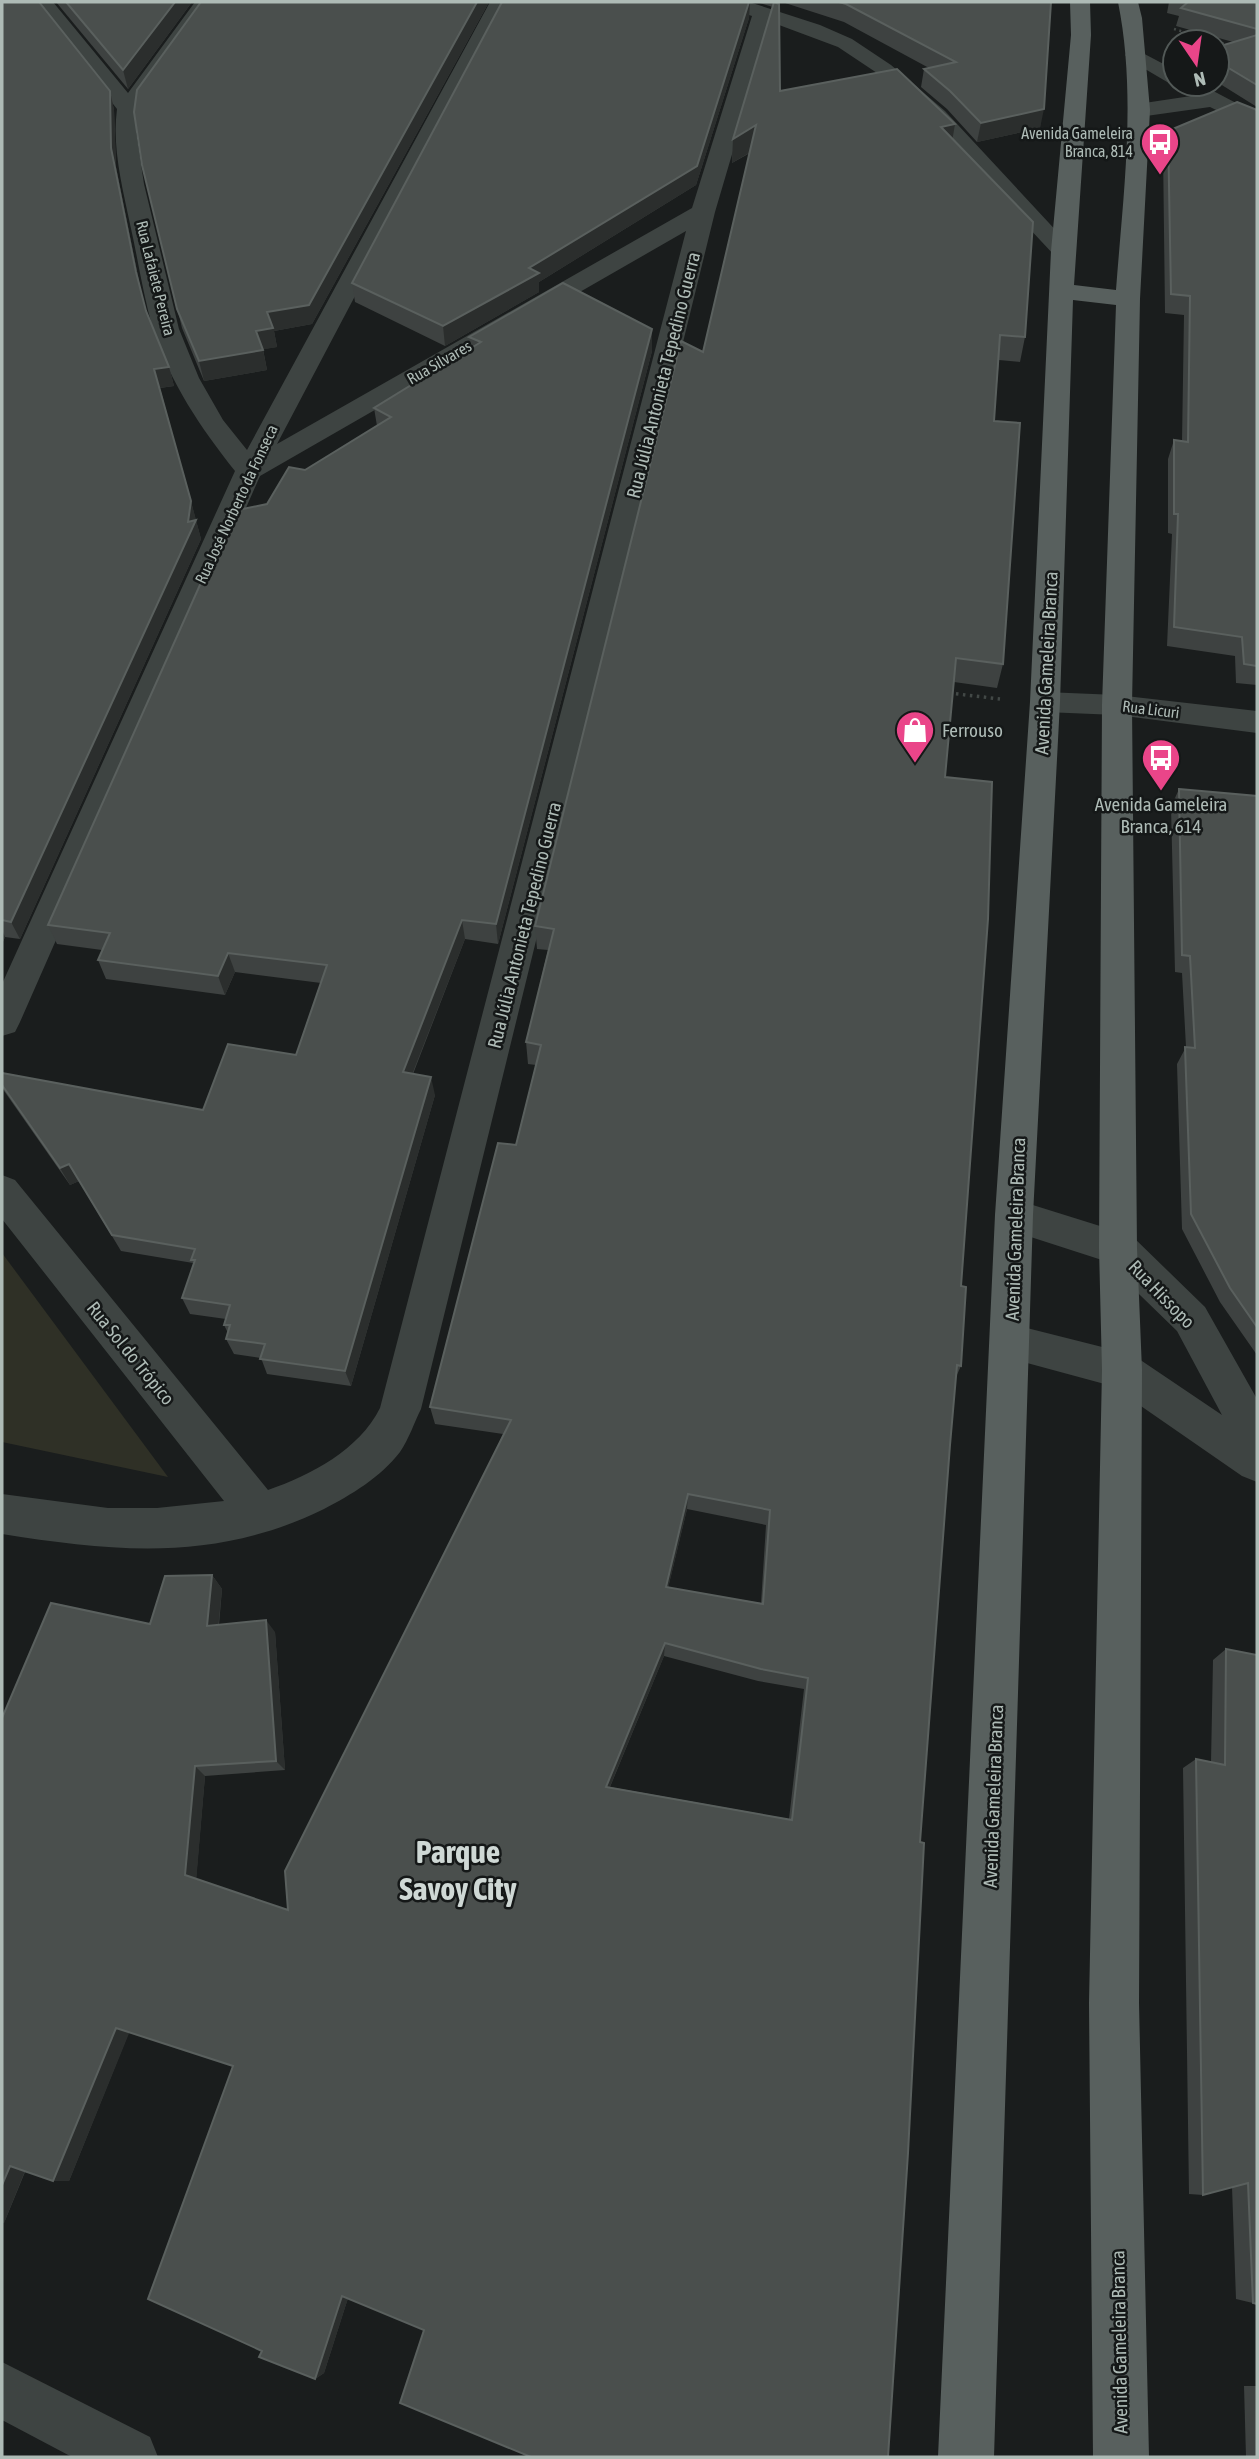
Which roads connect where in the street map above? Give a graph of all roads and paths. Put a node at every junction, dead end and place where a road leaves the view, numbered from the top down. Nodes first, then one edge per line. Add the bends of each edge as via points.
1 (43, 2) edge
2 (205, 2) edge
3 (500, 2) edge
4 (729, 2) edge
5 (1080, 2) edge
6 (1130, 10) edge
7 (763, 14) junction
8 (1232, 46) edge
9 (1135, 55) junction
10 (1161, 71) edge
11 (1208, 98) edge
12 (1212, 100) junction
13 (128, 107) junction
14 (1139, 110) junction
15 (1257, 123) edge
16 (703, 212) junction
17 (1063, 251) junction
18 (1062, 290) junction
19 (1128, 299) junction
20 (248, 471) junction
21 (947, 693) edge
22 (1045, 702) junction
23 (1117, 705) junction
24 (1257, 722) edge
25 (2, 1022) edge
26 (2, 1191) edge
27 (1014, 1214) junction
28 (1118, 1248) junction
29 (1011, 1342) junction
30 (1122, 1370) junction
31 (1257, 1438) edge
32 (1257, 1462) edge
33 (2, 1514) edge
34 (261, 1514) junction
35 (2, 2390) edge
36 (130, 2457) edge
37 (966, 2457) edge
38 (1121, 2457) edge

1 - 13 street
2 - 13 street
3 - 20 street, Rua José Norberto da Fonseca
4 - 7 street
5 - 17 main road, Avenida Gameleira Branca via 1082,35
6 - 8 path
6 - 9 main road, Avenida Gameleira Branca
7 - 16 street, Rua Júlia Antonieta Tepedino Guerra
7 - 17 street via 845,43 884,69 937,116
9 - 10 street
9 - 14 main road, Avenida Gameleira Branca
11 - 12 street
12 - 14 street
12 - 15 street
13 - 20 street, Rua Lafaiete Pereira via 128,154 166,329 211,422
14 - 19 main road, Avenida Gameleira Branca
16 - 20 street, Rua Silvares
16 - 34 street, Rua Júlia Antonieta Tepedino Guerra via 400,1409 384,1440 345,1477
17 - 18 main road, Avenida Gameleira Branca
18 - 19 main road
18 - 22 main road, Avenida Gameleira Branca
19 - 23 main road, Avenida Gameleira Branca
20 - 25 street, Rua José Norberto da Fonseca
21 - 22 path
22 - 23 street, Rua Licuri
22 - 27 main road, Avenida Gameleira Branca
23 - 24 street, Rua Licuri
23 - 28 main road, Avenida Gameleira Branca
26 - 34 street, Rua Sol do Trópico
27 - 28 street, Rua Hissopo
27 - 29 main road, Avenida Gameleira Branca
28 - 30 main road, Avenida Gameleira Branca
28 - 31 street, Rua Hissopo via 1191,1319
29 - 30 street
29 - 37 main road, Avenida Gameleira Branca
30 - 32 street
30 - 38 main road, Avenida Gameleira Branca via 1114,2003
33 - 34 street, Rua Júlia Antonieta Tepedino Guerra via 121,1530 206,1525
35 - 36 street

